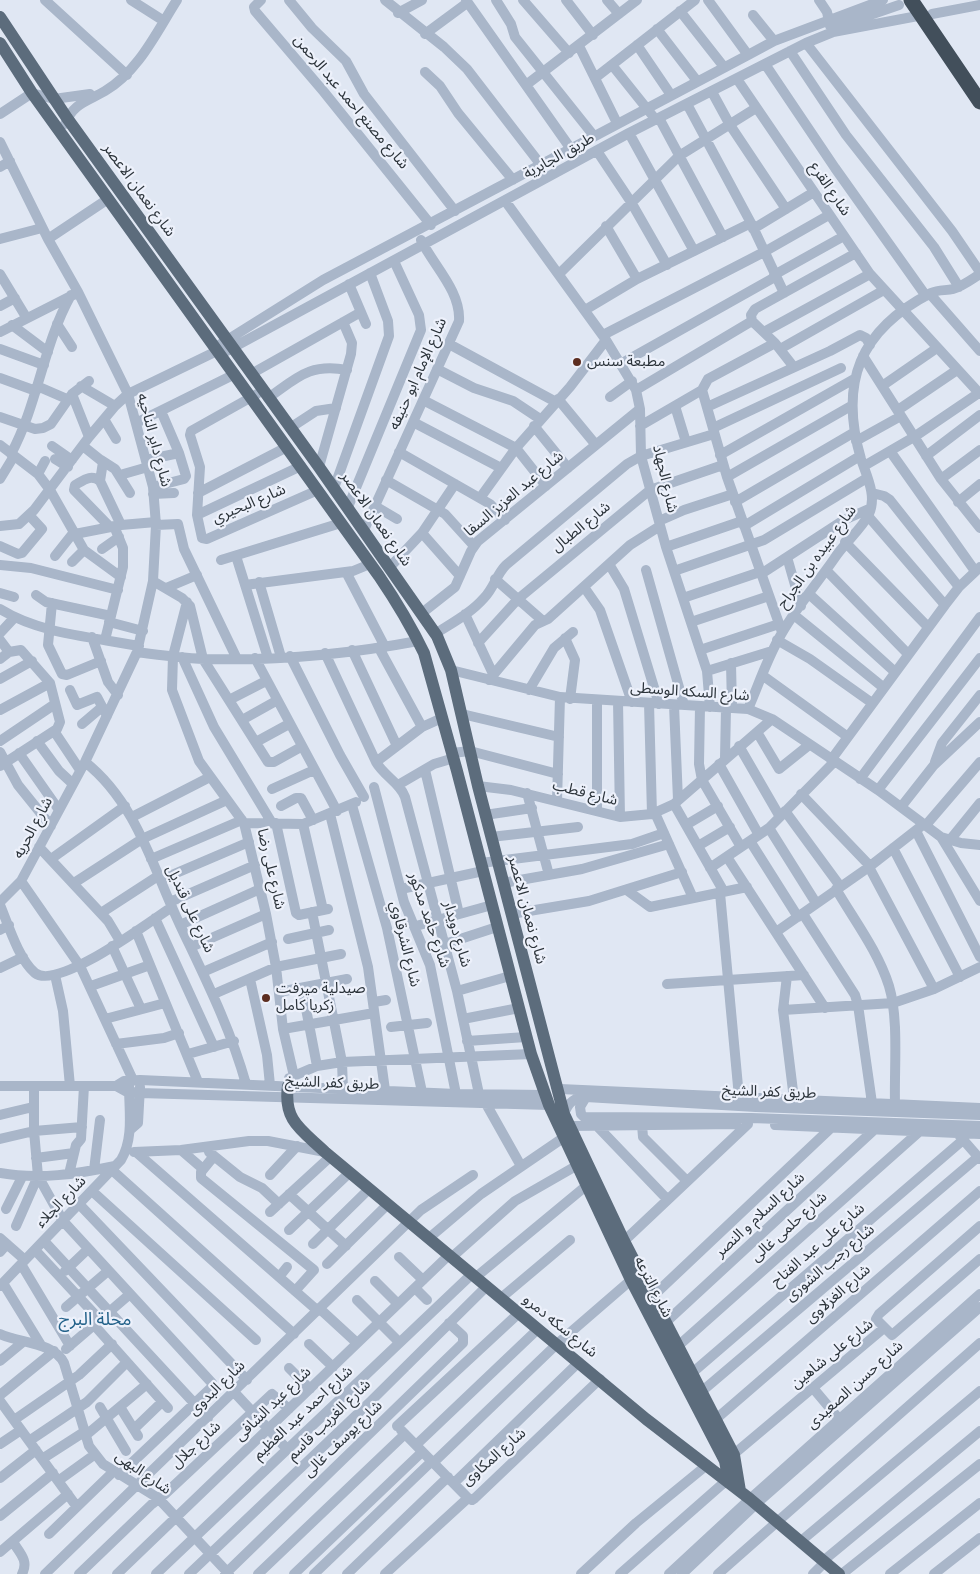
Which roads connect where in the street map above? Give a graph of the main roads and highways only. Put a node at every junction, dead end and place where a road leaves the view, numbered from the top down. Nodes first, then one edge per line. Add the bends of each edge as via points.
1 (905, 3) edge
2 (926, 10) edge
3 (0, 17) edge
4 (0, 43) edge
5 (980, 87) edge
6 (980, 102) edge
7 (126, 199) junction
8 (111, 203) junction
9 (223, 348) junction
10 (265, 402) junction
11 (390, 567) junction
12 (379, 576) junction
13 (438, 639) junction
14 (420, 646) junction
15 (458, 701) junction
16 (440, 713) junction
17 (474, 768) junction
18 (457, 771) junction
19 (525, 965) junction
20 (509, 973) junction
21 (283, 1086) road end
22 (547, 1100) joint
23 (564, 1114) joint
24 (599, 1200) junction
25 (730, 1458) junction
26 (728, 1481) junction
27 (748, 1498) junction
28 (840, 1574) edge

1 - 2 highway
2 - 5 highway
2 - 6 highway
3 - 7 main road, شارع نعمان الاعصر
4 - 8 main road, شارع نعمان الاعصر
7 - 8 main road
7 - 9 main road, شارع نعمان الاعصر
8 - 9 main road, شارع نعمان الاعصر
9 - 10 main road, شارع نعمان الاعصر via 251,374
9 - 10 main road, شارع نعمان الاعصر via 235,374
10 - 11 main road, شارع نعمان الاعصر via 290,428
10 - 12 main road, شارع نعمان الاعصر via 287,447
11 - 12 main road
11 - 13 main road, شارع نعمان الاعصر
12 - 14 main road, شارع نعمان الاعصر
13 - 14 main road
13 - 15 main road, شارع نعمان الاعصر via 451,670
14 - 16 main road, شارع نعمان الاعصر
15 - 16 main road
15 - 17 main road, شارع نعمان الاعصر
16 - 18 main road, شارع نعمان الاعصر
17 - 18 main road
17 - 19 main road, شارع نعمان الاعصر
18 - 20 main road, شارع نعمان الاعصر
19 - 20 main road
19 - 23 main road, شارع نعمان الاعصر
20 - 22 main road, شارع نعمان الاعصر
21 - 26 main road, شارع سكه دمرو via 288,1113 327,1154 653,1425
22 - 24 main road, شارع الترعه via 586,1186
23 - 24 main road, شارع الترعه
24 - 25 main road, شارع الترعه via 631,1280
24 - 25 main road, شارع الترعه via 624,1241 716,1419
25 - 26 main road, شارع الترعه
25 - 27 main road, شارع الترعه
26 - 27 main road, شارع سكه دمرو
27 - 28 main road, شارع سكه دمرو

